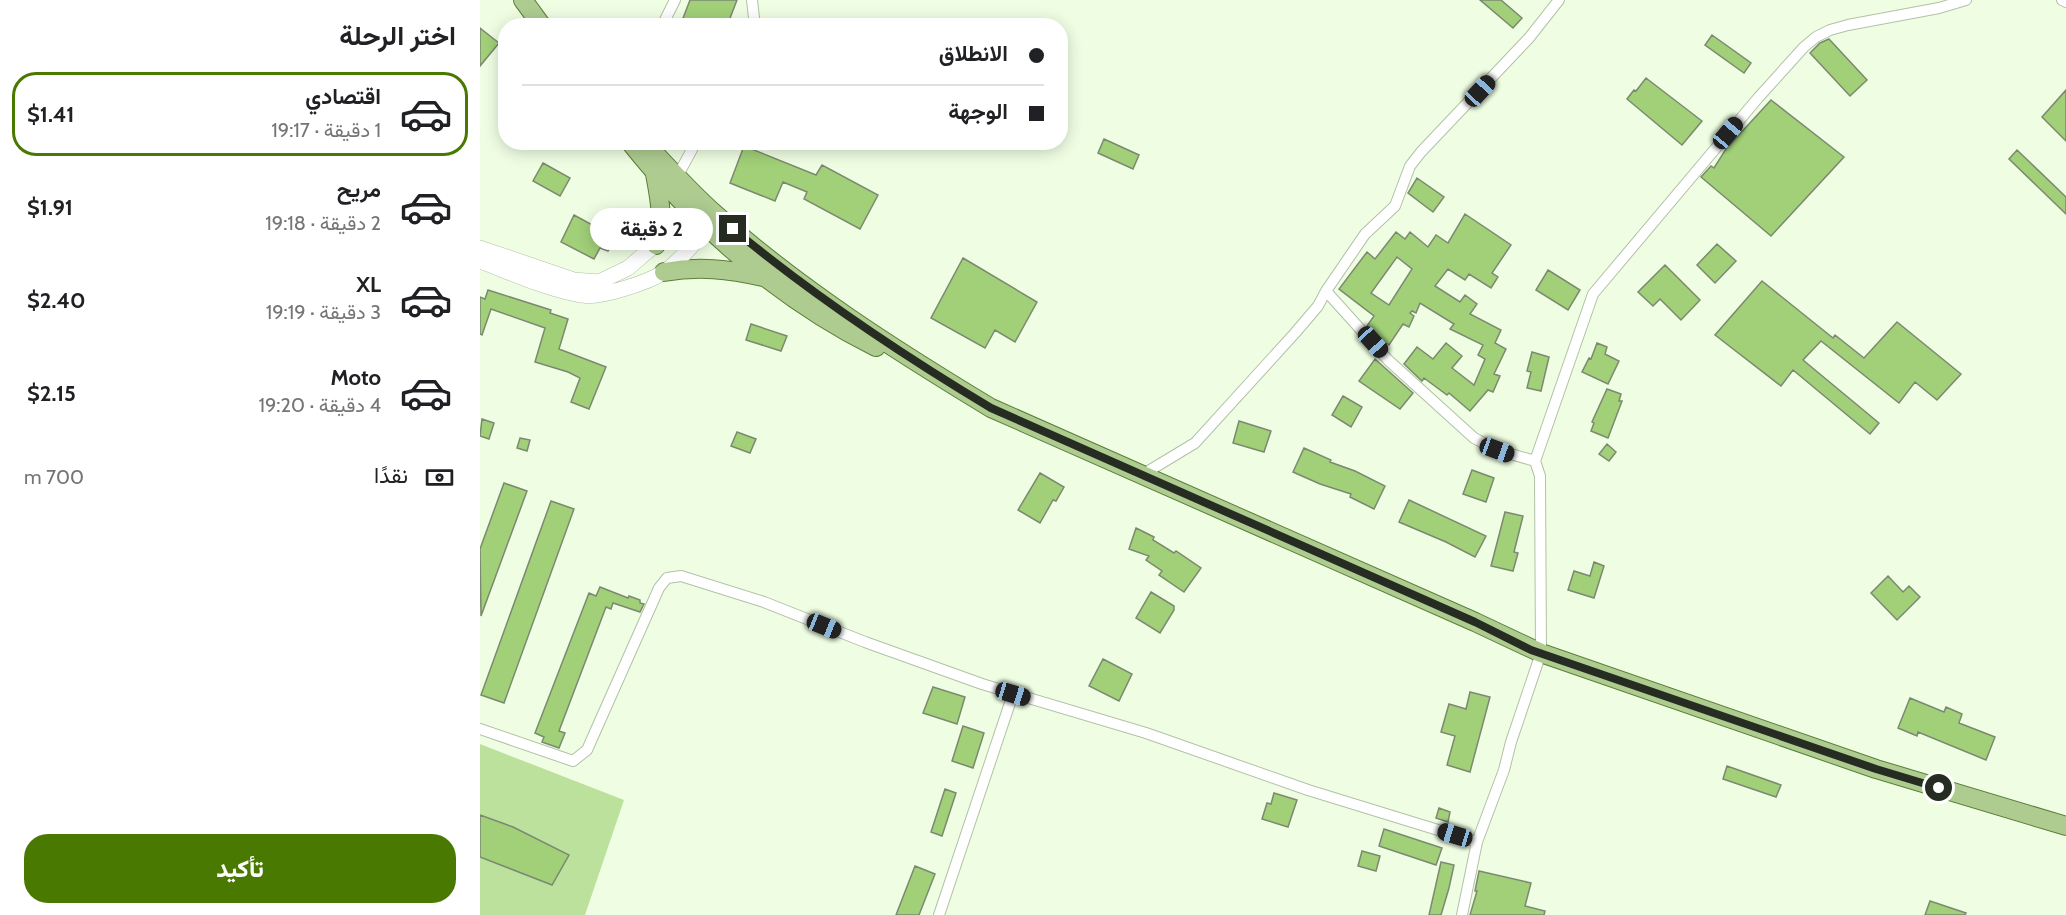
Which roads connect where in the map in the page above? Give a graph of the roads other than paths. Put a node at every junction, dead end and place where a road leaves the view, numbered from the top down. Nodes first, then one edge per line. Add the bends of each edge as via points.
1 (524, 0) edge
2 (675, 0) edge
3 (752, 0) edge
4 (1559, 0) edge
5 (1966, 0) edge
6 (536, 18) edge
7 (666, 18) edge
8 (754, 18) edge
9 (636, 150) edge
10 (652, 150) edge
11 (692, 150) edge
12 (656, 174) junction
13 (677, 177) junction
14 (706, 216) junction
15 (656, 245) junction
16 (480, 248) edge
17 (480, 261) edge
18 (664, 272) junction
19 (767, 278) junction
20 (1326, 291) junction
21 (932, 373) junction
22 (1535, 461) junction
23 (1142, 475) junction
24 (1541, 653) junction
25 (1013, 694) junction
26 (480, 729) edge
27 (2066, 826) edge
28 (1477, 842) junction
29 (939, 915) edge
30 (1462, 915) edge

1 - 6 main road
2 - 7 street
3 - 8 street
4 - 20 street via 1529,38 1421,152 1410,166 1395,206 1365,234
5 - 22 street via 1848,25 1823,34 1804,47 1593,294
9 - 12 main road
10 - 13 main road
11 - 13 street
12 - 14 main road
12 - 15 main road via 662,209
13 - 14 main road
14 - 15 main road
14 - 18 main road via 686,252
14 - 19 main road
14 - 21 main road
15 - 16 main road via 628,268 599,282 574,280
17 - 18 main road via 581,295 613,292
18 - 19 main road via 712,267
19 - 21 main road via 842,330
20 - 22 street via 1388,360 1474,438 1504,453
20 - 23 street via 1318,306 1195,443
21 - 23 main road via 991,408
22 - 24 street via 1540,476
23 - 24 main road
24 - 27 main road via 1876,769
24 - 28 street
25 - 26 street via 764,602 691,579 671,577 659,588 587,750 573,761
25 - 28 street via 1146,733 1276,779
25 - 29 street
28 - 30 street

